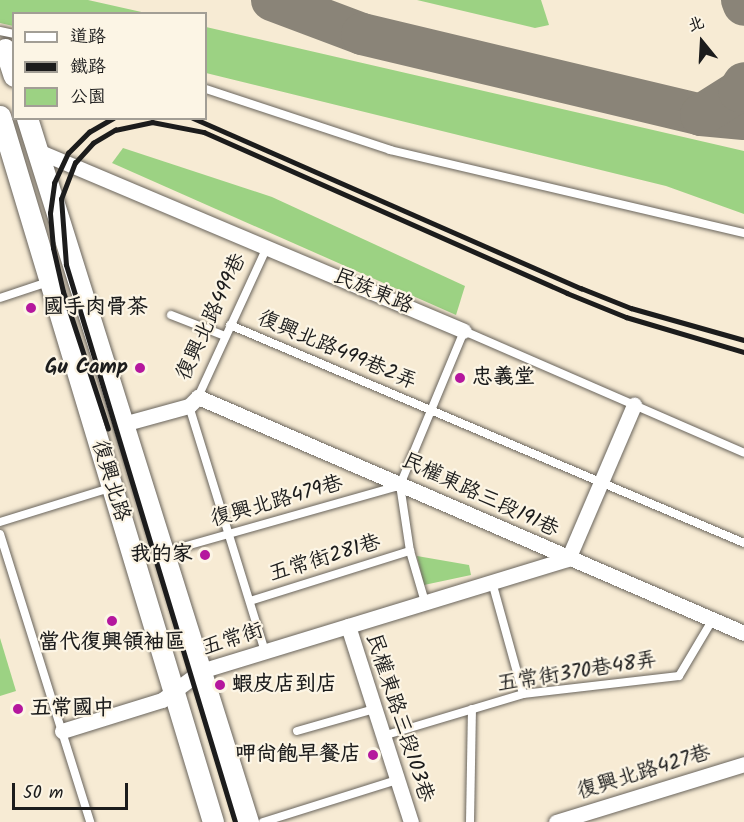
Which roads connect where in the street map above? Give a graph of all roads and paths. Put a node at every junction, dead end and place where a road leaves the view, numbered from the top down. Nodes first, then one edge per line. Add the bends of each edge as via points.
1 (6, 38) edge
2 (12, 66) edge
3 (207, 89) edge
4 (0, 116) edge
5 (28, 120) edge
6 (4, 138) edge
7 (40, 158) junction
8 (8, 169) edge
9 (744, 233) edge
10 (267, 247) junction
11 (49, 281) junction
12 (0, 298) edge
13 (171, 315) dead end
14 (230, 326) junction
15 (464, 331) junction
16 (225, 336) junction
17 (194, 402) junction
18 (634, 405) junction
19 (431, 409) junction
20 (123, 424) junction
21 (744, 453) edge
22 (600, 481) junction
23 (400, 485) junction
24 (112, 488) junction
25 (0, 522) edge
26 (0, 534) edge
27 (229, 534) junction
28 (744, 543) edge
29 (410, 551) junction
30 (164, 552) junction
31 (568, 559) junction
32 (492, 582) junction
33 (250, 601) junction
34 (425, 602) junction
35 (713, 620) junction
36 (348, 626) junction
37 (744, 633) edge
38 (265, 651) junction
39 (201, 671) junction
40 (174, 694) junction
41 (524, 694) junction
42 (374, 709) junction
43 (472, 709) junction
44 (62, 731) junction
45 (297, 731) dead end
46 (383, 736) junction
47 (744, 764) edge
48 (397, 780) junction
49 (90, 822) edge
50 (213, 822) edge
51 (248, 822) edge
52 (263, 822) edge
53 (411, 822) edge
54 (470, 822) edge
55 (556, 822) edge

1 - 2 main road
3 - 9 lane via 390,150
4 - 6 main road, 復興北路
5 - 7 main road, 復興北路
6 - 7 main road, 民族東路
6 - 8 main road, 復興北路
7 - 8 main road
7 - 10 street, 民族東路
7 - 20 main road, 復興北路
8 - 11 main road, 復興北路
10 - 14 lane, 復興北路499巷
10 - 15 street, 民族東路
11 - 12 lane
11 - 24 main road, 復興北路
13 - 16 lane
14 - 16 lane, 復興北路499巷
14 - 19 lane, 復興北路499巷2弄
15 - 18 lane, 民族東路
15 - 19 lane
16 - 17 lane, 復興北路499巷
17 - 20 street, 復興北路499巷
17 - 23 street, 民權東路三段191巷
17 - 27 lane
18 - 21 lane, 民族東路
18 - 22 street
19 - 22 lane, 復興北路499巷2弄
19 - 23 lane
20 - 30 main road, 復興北路
22 - 28 lane, 復興北路499巷2弄
22 - 31 street
23 - 27 lane, 復興北路479巷
23 - 29 lane
23 - 31 street, 民權東路三段191巷
24 - 25 lane
24 - 40 main road, 復興北路
26 - 44 lane
27 - 30 lane, 復興北路479巷
27 - 33 lane
29 - 33 lane, 五常街281巷
29 - 34 lane
30 - 39 main road, 復興北路
31 - 32 street, 五常街
31 - 35 street, 民權東路三段191巷
32 - 34 street, 五常街
32 - 41 lane
33 - 38 lane
34 - 36 street, 五常街
35 - 37 street, 民權東路三段191巷
35 - 41 lane, 五常街370巷48弄 via 679,676
36 - 38 street, 五常街
36 - 42 street, 民權東路三段103巷
38 - 39 street, 五常街
39 - 40 street, 五常街
39 - 51 main road, 復興北路
40 - 44 street, 五常街
40 - 50 main road, 復興北路
41 - 43 lane, 五常街370巷48弄
42 - 45 lane
42 - 46 street, 民權東路三段103巷
43 - 46 lane, 五常街370巷48弄
43 - 54 lane
44 - 49 lane
46 - 48 street, 民權東路三段103巷
47 - 55 street, 復興北路427巷
48 - 52 lane
48 - 53 street, 民權東路三段103巷

